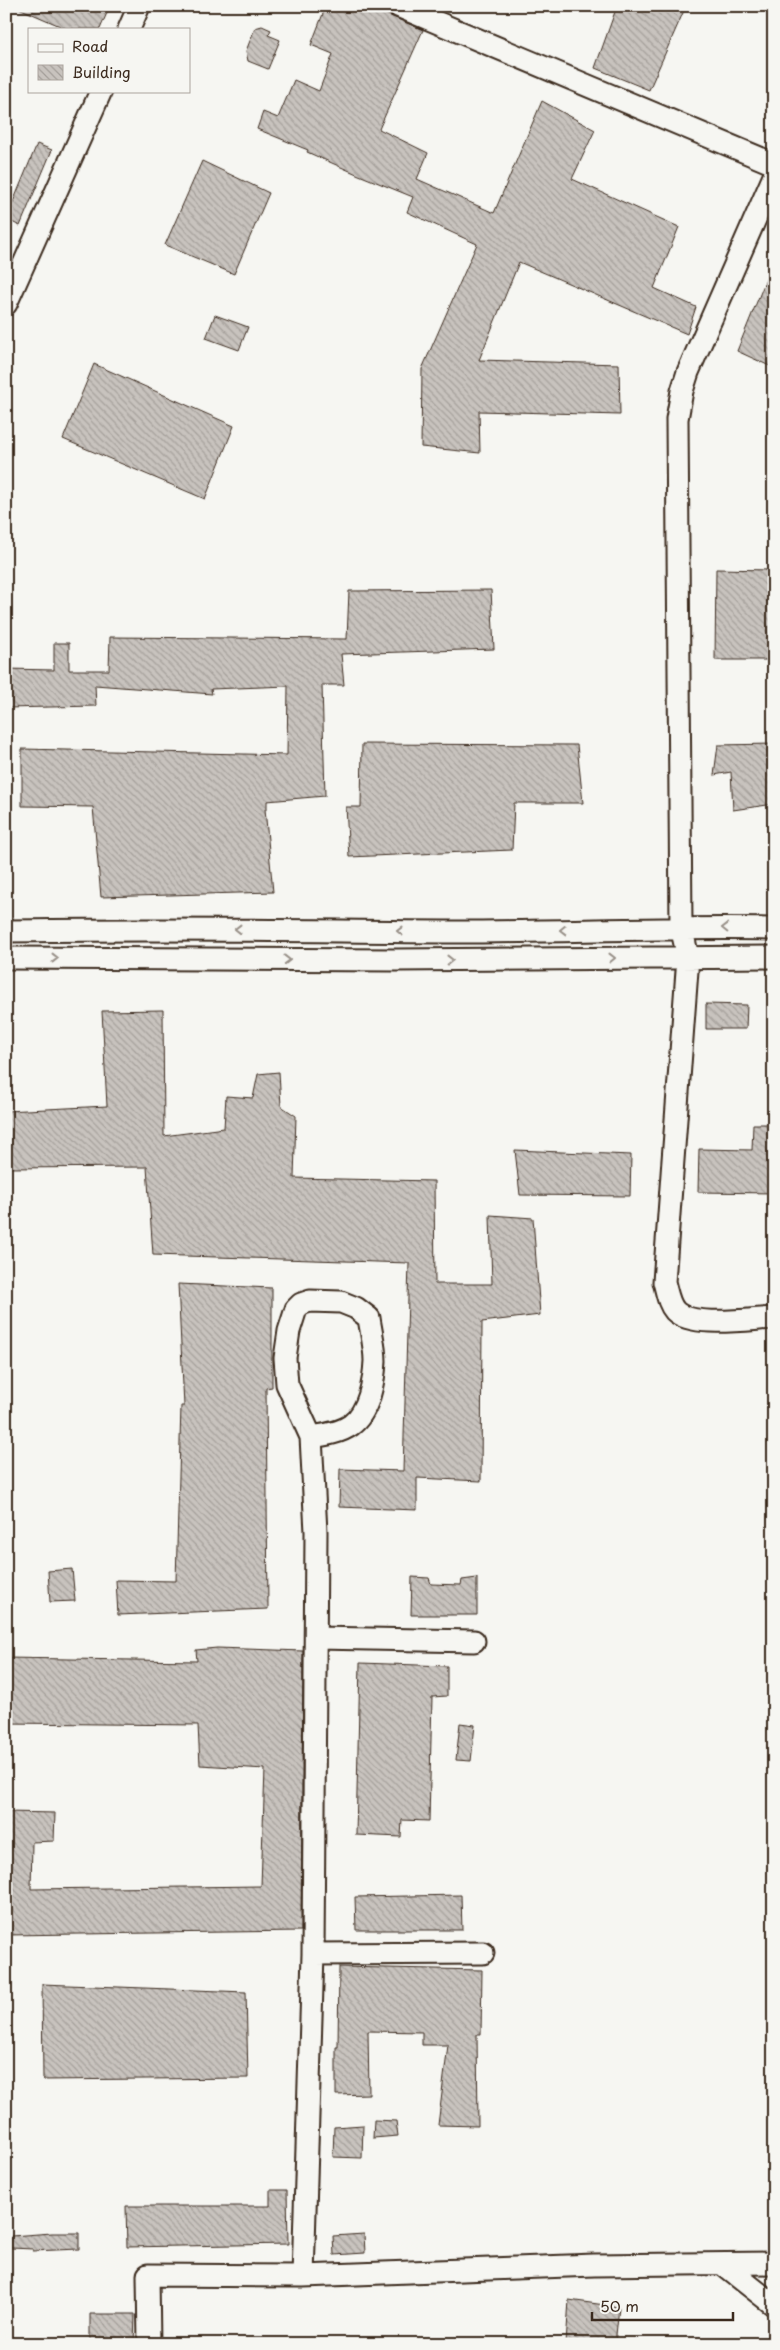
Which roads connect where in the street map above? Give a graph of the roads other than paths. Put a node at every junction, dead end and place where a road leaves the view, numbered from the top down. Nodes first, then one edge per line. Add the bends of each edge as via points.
1 (139, 6) edge
2 (398, 6) edge
3 (129, 28) edge
4 (101, 92) edge
5 (774, 164) edge
6 (774, 176) edge
7 (6, 304) edge
8 (682, 928) junction
9 (774, 929) edge
10 (6, 931) edge
11 (688, 956) junction
12 (774, 957) edge
13 (6, 958) edge
14 (774, 1318) edge
15 (311, 1438) junction
16 (317, 1638) junction
17 (474, 1640) dead end
18 (312, 1954) junction
19 (483, 1954) dead end
20 (774, 2263) edge
21 (722, 2264) junction
22 (303, 2276) junction
23 (774, 2305) edge
24 (149, 2344) edge

1 - 3 street
2 - 5 street
4 - 7 street
6 - 8 street via 688,372 677,419
9 -> 8 street
8 -> 10 street via 456,932
8 - 11 street
11 - 12 street
13 -> 11 street via 396,960
11 - 14 street via 664,1282 676,1312 693,1320
15 - 15 street via 352,1425 365,1407 371,1389 375,1360 369,1318 341,1302 310,1301 301,1304 296,1309 289,1331 285,1358 287,1384
15 - 16 street
16 - 17 street
16 - 18 street
18 - 19 street
18 - 22 street
20 - 21 street
21 - 22 street via 594,2265
21 - 23 street
22 - 24 street via 148,2276

